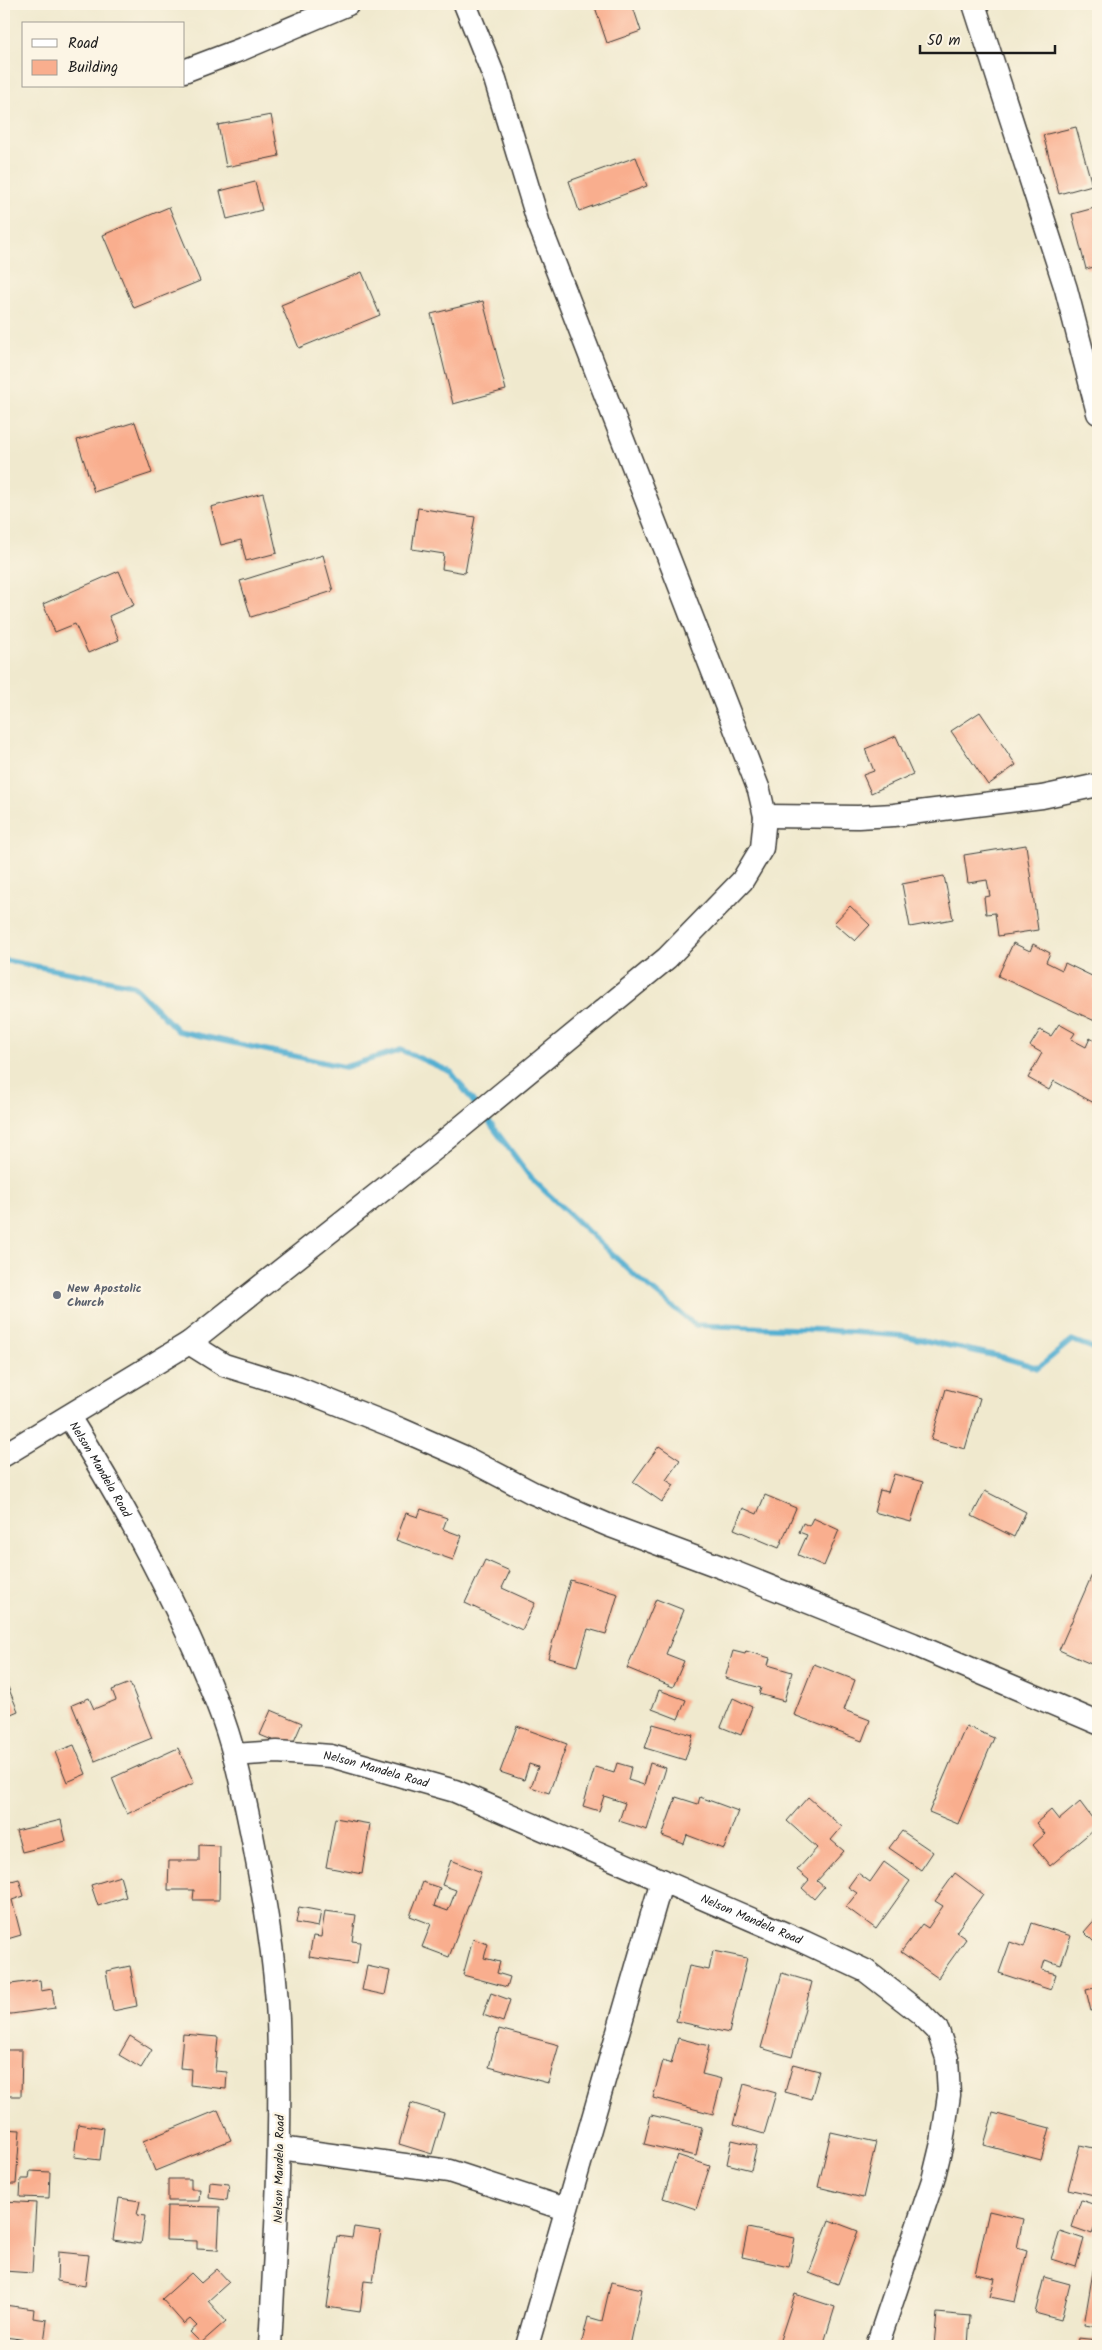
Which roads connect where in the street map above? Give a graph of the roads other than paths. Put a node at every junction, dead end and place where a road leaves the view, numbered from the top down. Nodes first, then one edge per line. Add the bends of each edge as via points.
1 (348, 4) edge
2 (465, 4) edge
3 (974, 4) edge
4 (185, 71) edge
5 (1098, 413) edge
6 (1098, 785) edge
7 (765, 816) junction
8 (189, 1343) junction
9 (69, 1417) junction
10 (4, 1454) edge
11 (1098, 1723) edge
12 (234, 1755) junction
13 (662, 1880) junction
14 (280, 2148) junction
15 (565, 2209) junction
16 (270, 2346) edge
17 (527, 2346) edge
18 (877, 2346) edge

1 - 4 street
2 - 7 street via 495,79 539,224 755,781
3 - 5 street via 1066,289
6 - 7 street via 1042,797 894,815
7 - 8 street via 762,848 742,881 667,958 437,1147
8 - 9 street
8 - 11 street via 224,1365 295,1387 400,1429 464,1457 533,1493 913,1644
9 - 10 street, Nelson Mandela Road
9 - 12 street, Nelson Mandela Road via 143,1544 180,1616 218,1704
12 - 13 street, Nelson Mandela Road via 277,1752 330,1756 455,1791
12 - 14 street, Nelson Mandela Road via 271,1944 278,2017
13 - 15 street
13 - 18 street, Nelson Mandela Road via 866,1971 900,1996 938,2031 947,2058 949,2095 942,2143
14 - 15 street via 449,2171
14 - 16 street, Nelson Mandela Road
15 - 17 street

